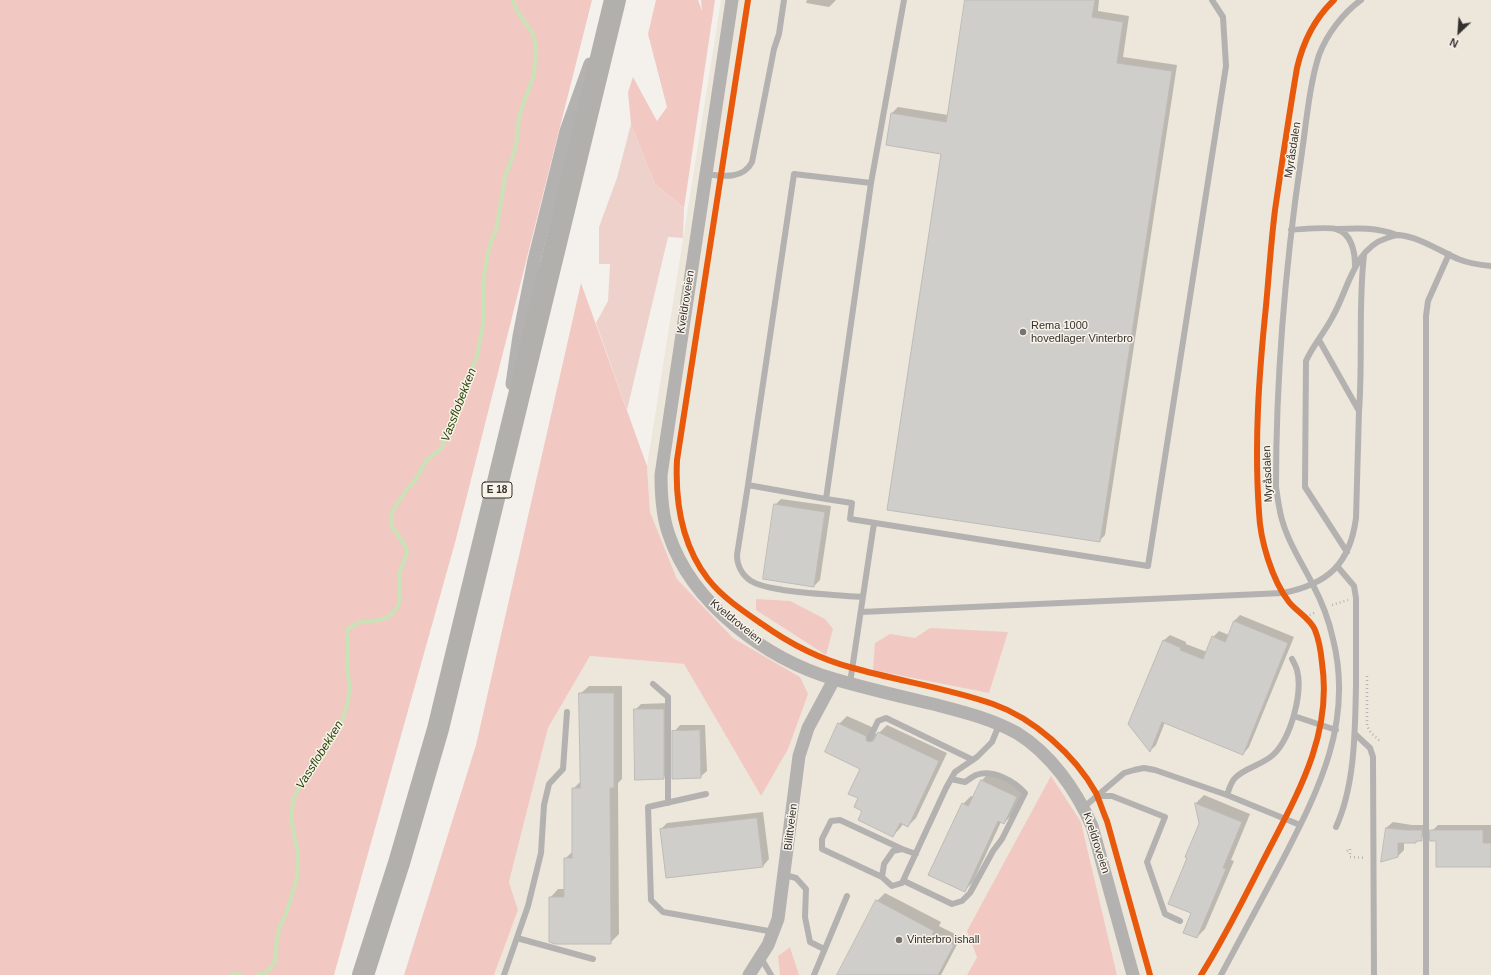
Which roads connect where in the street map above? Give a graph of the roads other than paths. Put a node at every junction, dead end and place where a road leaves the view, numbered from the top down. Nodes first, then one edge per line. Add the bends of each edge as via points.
1 (616, 0) edge
2 (624, 0) edge
3 (732, 0) edge
4 (784, 0) edge
5 (904, 0) edge
6 (1212, 0) edge
7 (1361, 0) edge
8 (705, 174) junction
9 (871, 183) junction
10 (1336, 228) junction
11 (1292, 230) junction
12 (1398, 235) junction
13 (1365, 253) junction
14 (1448, 254) junction
15 (1355, 266) junction
16 (1491, 266) edge
17 (1319, 340) junction
18 (1359, 411) junction
19 (748, 485) junction
20 (826, 499) junction
21 (874, 523) junction
22 (1347, 552) junction
23 (1337, 566) junction
24 (1313, 584) junction
25 (863, 597) junction
26 (861, 612) junction
27 (1292, 659) dead end
28 (834, 679) junction
29 (850, 683) junction
30 (653, 684) dead end
31 (567, 712) dead end
32 (1294, 716) junction
33 (999, 725) junction
34 (1336, 730) junction
35 (1355, 734) junction
36 (870, 738) dead end
37 (973, 760) junction
38 (951, 779) junction
39 (706, 794) dead end
40 (1227, 794) junction
41 (1097, 796) junction
42 (668, 803) junction
43 (1084, 806) junction
44 (1300, 825) junction
45 (1336, 827) dead end
46 (902, 849) junction
47 (916, 854) junction
48 (785, 875) junction
49 (882, 877) junction
50 (904, 881) junction
51 (847, 896) dead end
52 (1180, 921) dead end
53 (774, 932) junction
54 (517, 938) junction
55 (824, 949) junction
56 (761, 958) junction
57 (593, 959) dead end
58 (363, 975) edge
59 (372, 975) edge
60 (504, 975) edge
61 (749, 975) edge
62 (771, 975) edge
63 (814, 975) edge
64 (1133, 975) edge
65 (1221, 975) edge
66 (1374, 975) edge
67 (1426, 975) edge

1 - 58 highway, E 18 via 438,729
2 - 59 highway, E 18 via 447,731
3 - 8 street, Kveldroveien
4 - 8 lane via 752,162 746,170 735,175
5 - 9 lane
6 - 21 lane via 1223,17 1226,66 1148,566
7 - 11 lane, Myråsdalen via 1354,4 1335,26 1320,54 1312,89
8 - 28 street, Kveldroveien via 661,475 661,497 668,534 693,582 723,615 780,655
9 - 19 lane via 794,174
9 - 20 lane
10 - 11 lane
10 - 12 lane via 1384,230
10 - 15 lane via 1352,243
11 - 24 lane, Myråsdalen via 1278,373 1276,487 1283,523 1296,554
12 - 13 lane via 1382,240
12 - 14 lane
13 - 15 lane
13 - 18 lane via 1361,291
14 - 16 lane via 1471,263
14 - 67 lane via 1428,301 1426,316
15 - 17 lane via 1346,290
17 - 18 lane
17 - 22 lane via 1306,361 1305,487
18 - 22 lane via 1356,518
19 - 20 lane
19 - 25 lane via 737,563 750,580 762,586 814,594
20 - 21 lane via 852,503 850,519
21 - 25 lane
22 - 23 lane
23 - 24 lane
23 - 35 lane via 1354,586 1356,598
24 - 26 lane via 1283,593
24 - 34 lane, Myråsdalen via 1324,609 1337,656 1340,695
25 - 26 lane
26 - 29 lane
27 - 32 lane via 1299,678
28 - 29 street, Kveldroveien
28 - 48 street, Bilittveien via 808,728 801,749
29 - 33 street, Kveldroveien via 967,713
30 - 42 lane via 668,696
31 - 54 lane via 563,769 549,784 544,805 541,853
32 - 34 lane
32 - 40 lane via 1290,729 1274,754 1234,779
33 - 37 lane via 992,742
33 - 43 street, Kveldroveien via 1022,737 1047,758
34 - 44 lane, Myråsdalen via 1318,790
35 - 45 lane via 1348,789
35 - 66 lane via 1370,748 1373,757
36 - 37 lane via 878,721 886,718
37 - 38 lane via 955,772
38 - 47 lane
38 - 50 lane via 965,782 976,775 994,774 1017,785 1025,793 970,894 962,901 952,904
39 - 42 lane
40 - 41 lane via 1144,768 1124,773
40 - 44 lane
41 - 43 lane
41 - 52 lane via 1112,796 1166,817 1147,862 1165,914
42 - 53 lane via 648,807 650,900 663,912
43 - 64 street, Kveldroveien via 1098,845
44 - 65 lane, Myråsdalen
46 - 47 lane
46 - 49 lane via 893,851 884,864
46 - 49 lane via 840,820 831,821 822,839 822,849
47 - 50 lane
48 - 53 street, Bilittveien
48 - 55 lane via 796,878 806,889 805,917 810,942
49 - 50 lane via 892,886
51 - 55 lane
53 - 56 street, Bilittveien
54 - 57 lane
54 - 60 lane
55 - 63 lane
56 - 61 street, Bilittveien
56 - 62 lane

